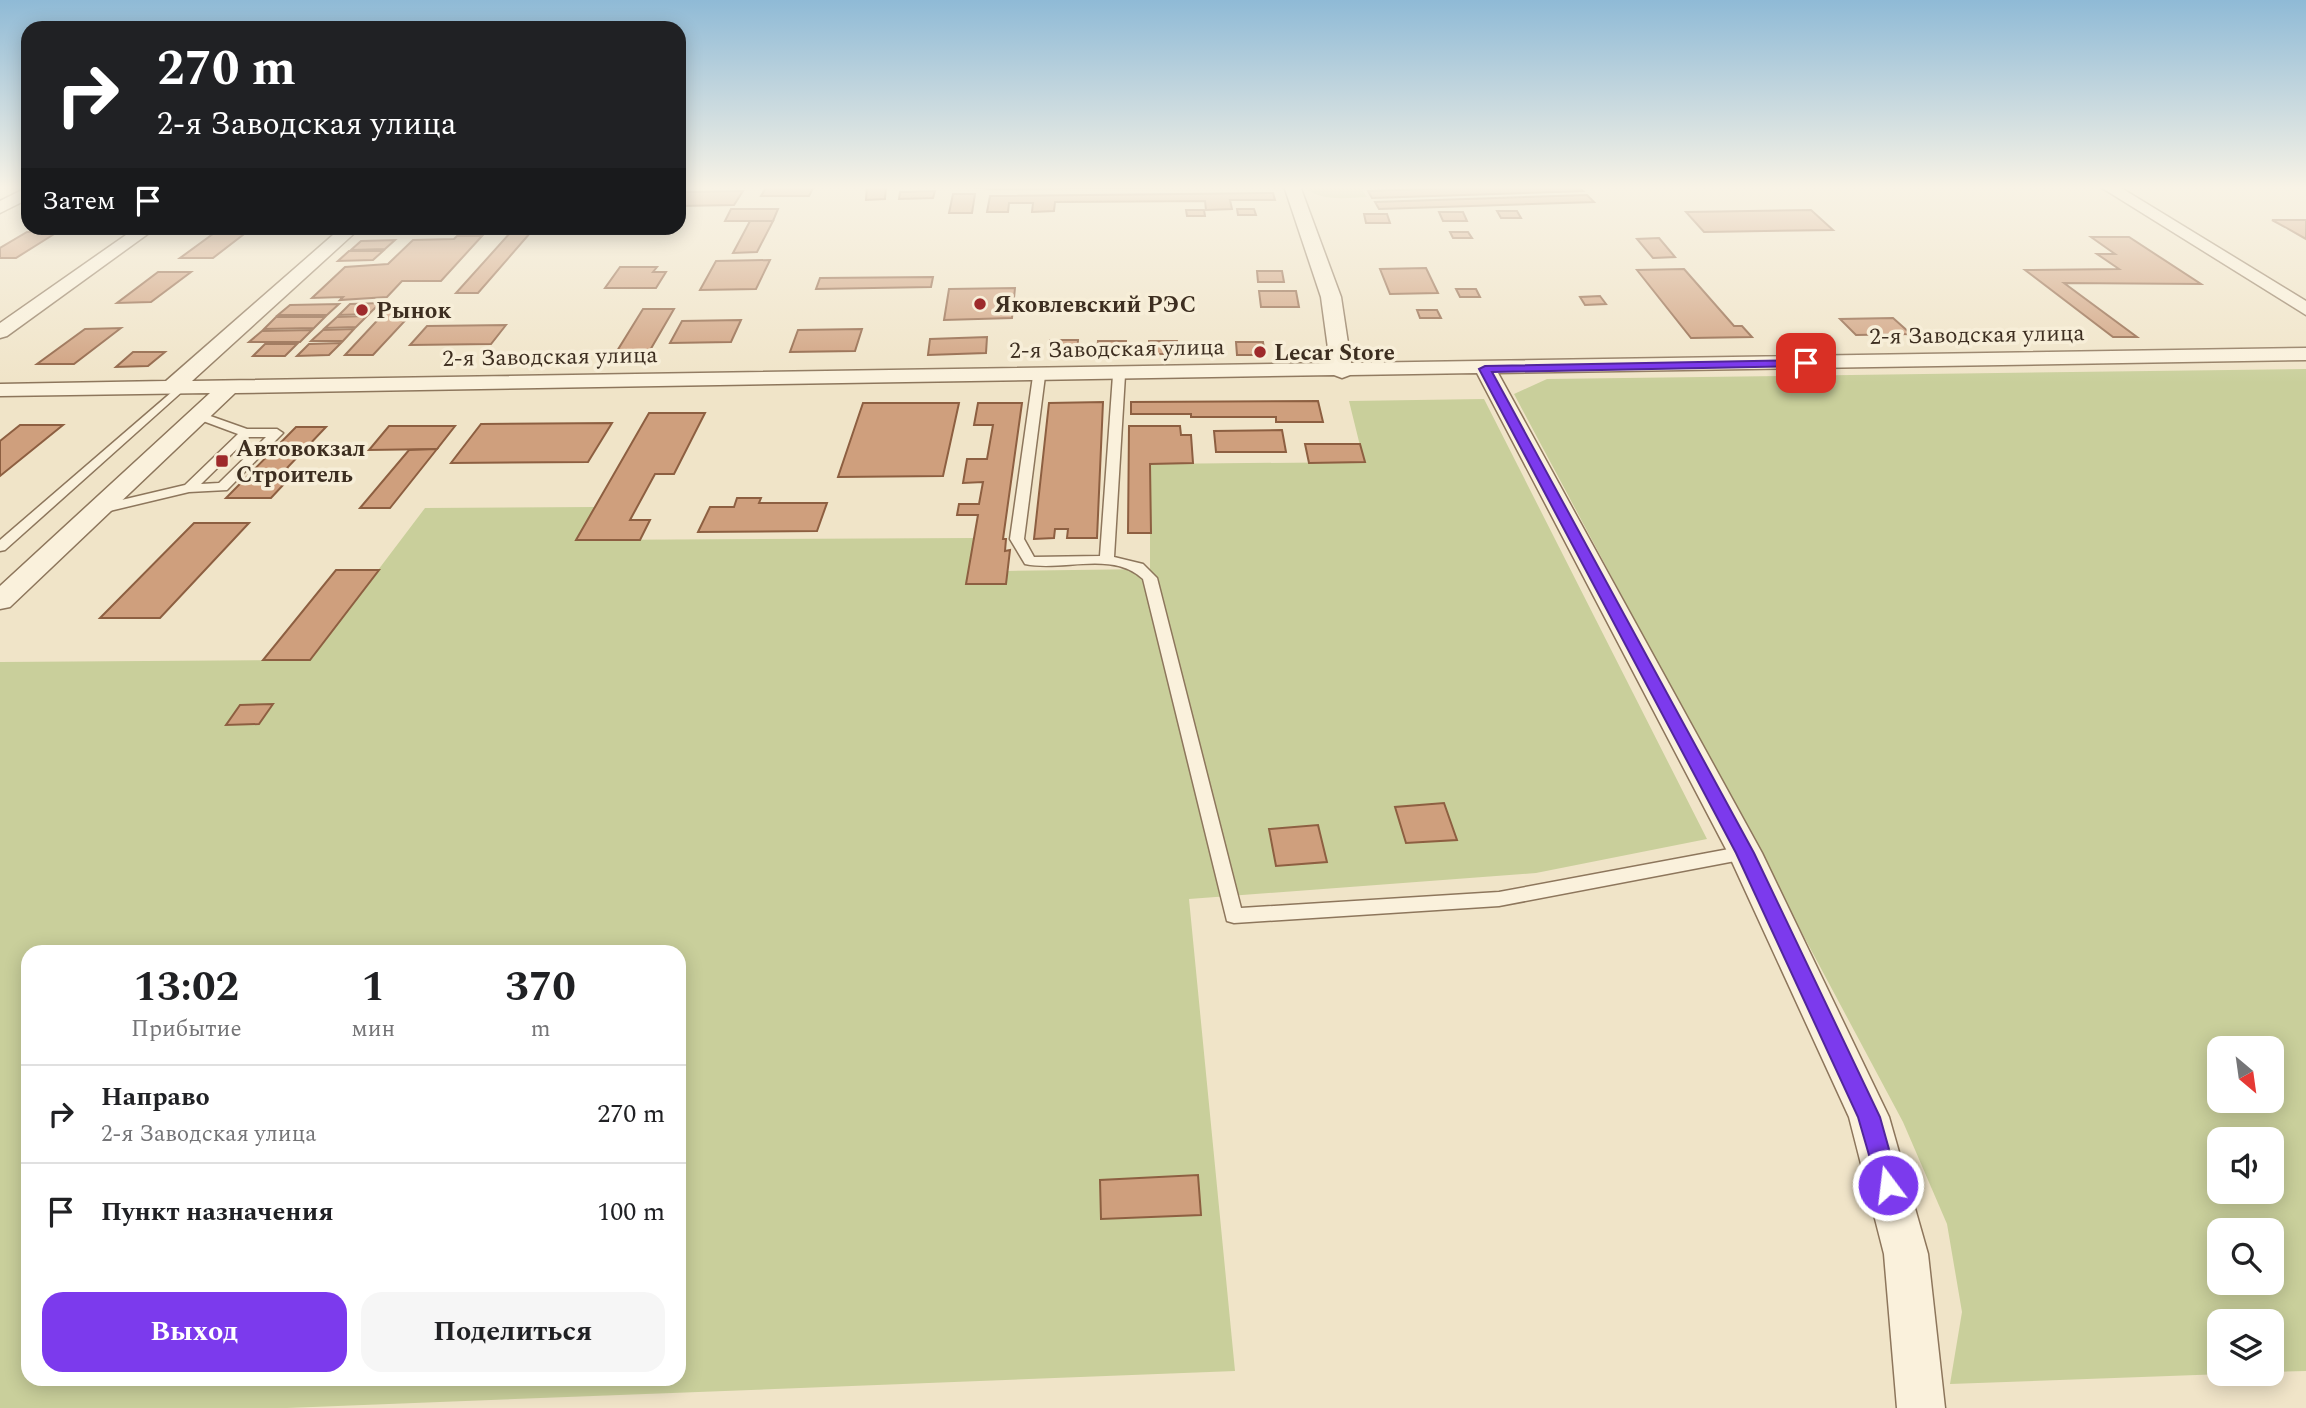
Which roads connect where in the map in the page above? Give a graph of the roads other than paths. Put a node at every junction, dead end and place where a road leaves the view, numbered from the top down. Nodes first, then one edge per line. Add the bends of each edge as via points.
1 (113, 252) edge
2 (325, 252) edge
3 (1315, 252) edge
4 (2213, 252) edge
5 (2306, 309) edge
6 (0, 331) edge
7 (2306, 354) edge
8 (1485, 369) junction
9 (1342, 372) junction
10 (1119, 375) junction
11 (1039, 376) junction
12 (229, 387) junction
13 (176, 388) junction
14 (0, 390) edge
15 (199, 415) junction
16 (246, 433) junction
17 (189, 488) junction
18 (97, 510) junction
19 (0, 547) edge
20 (1107, 560) junction
21 (0, 601) edge
22 (1745, 853) junction
23 (1921, 1408) edge

1 - 6 street
2 - 13 street
3 - 9 street via 1331,297
4 - 5 street
7 - 8 street, 2-я Заводская улица
8 - 9 street, 2-я Заводская улица
8 - 22 street
9 - 10 street, 2-я Заводская улица
10 - 11 street, 2-я Заводская улица
10 - 20 lane
11 - 12 street, 2-я Заводская улица
11 - 20 lane via 1017,539 1030,561
12 - 13 street, 2-я Заводская улица
12 - 15 street
13 - 14 street, 2-я Заводская улица
13 - 19 lane
15 - 16 lane
15 - 18 street
16 - 17 lane
16 - 17 lane via 277,433 222,487
17 - 18 lane
18 - 21 street
20 - 22 lane via 1138,567 1150,578 1234,916 1499,898
22 - 23 street via 1869,1117 1906,1254

